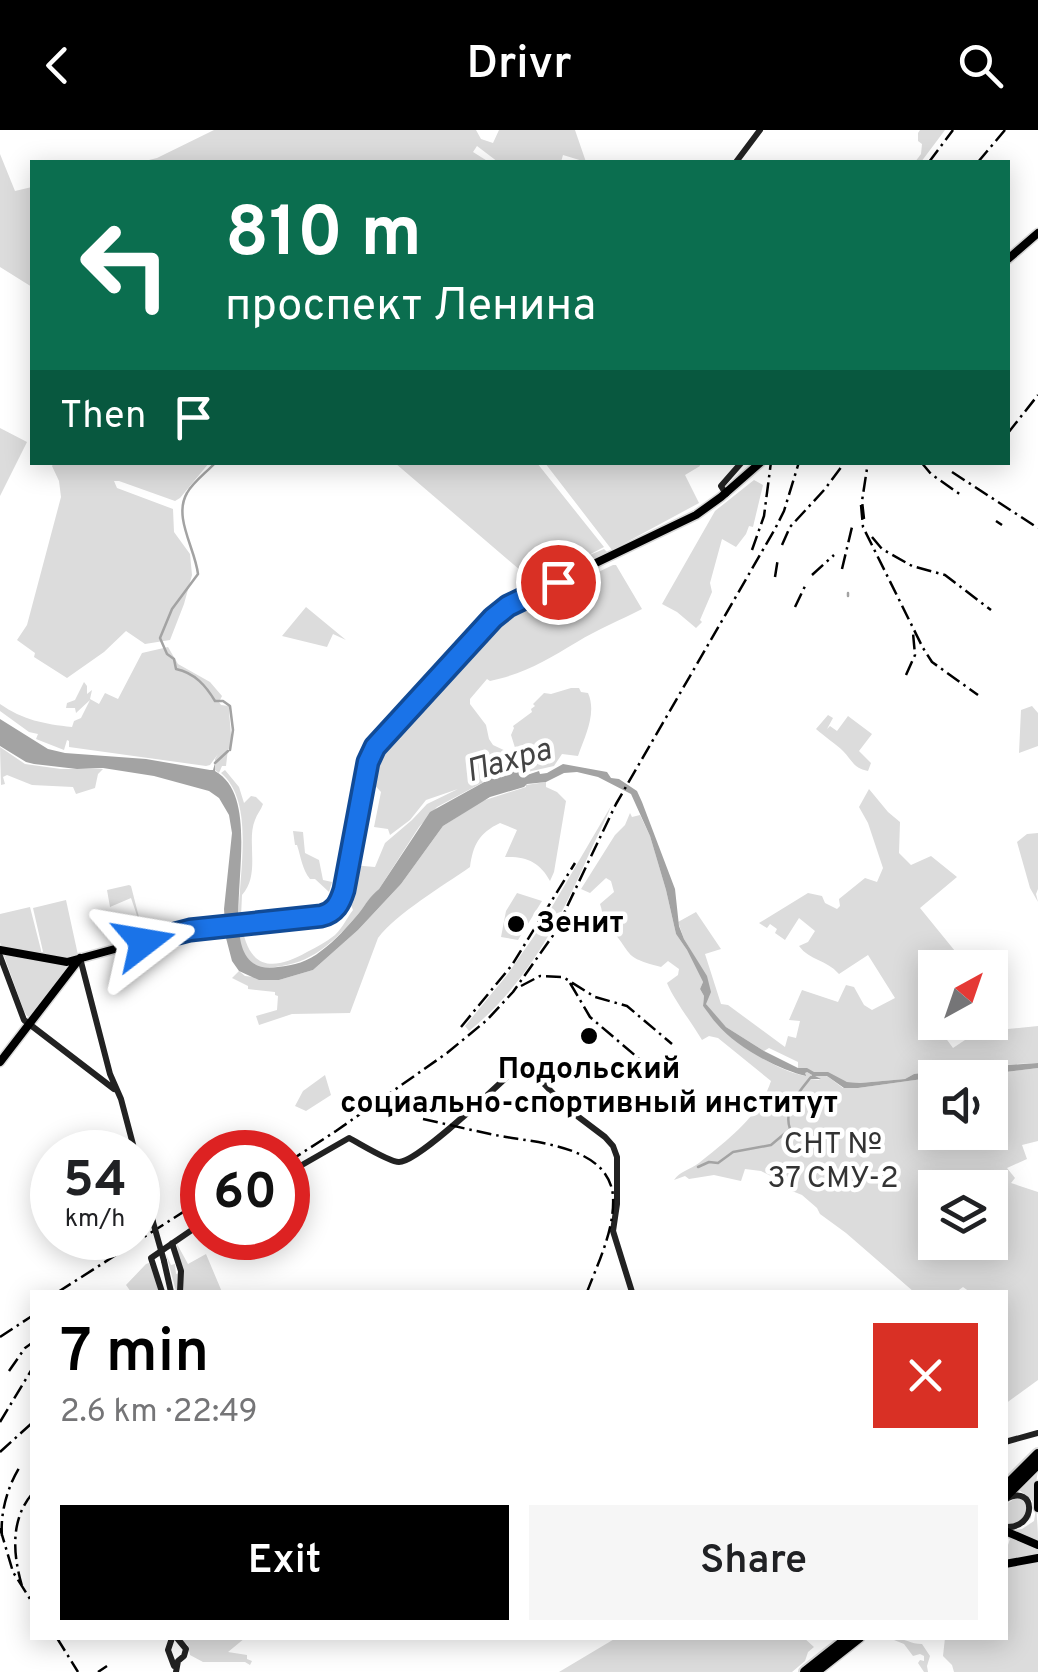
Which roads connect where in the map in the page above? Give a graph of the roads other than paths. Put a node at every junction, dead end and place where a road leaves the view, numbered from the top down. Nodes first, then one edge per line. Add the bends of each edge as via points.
1 (760, 130) edge
2 (738, 160) edge
3 (1038, 232) edge
4 (1010, 256) edge
5 (739, 465) edge
6 (762, 465) edge
7 (726, 494) junction
8 (0, 950) edge
9 (74, 962) junction
10 (29, 1021) junction
11 (0, 1062) edge
12 (110, 1070) junction
13 (98, 1073) junction
14 (122, 1104) junction
15 (128, 1130) edge
16 (310, 1160) edge
17 (180, 1239) edge
18 (172, 1244) junction
19 (160, 1247) edge
20 (161, 1290) edge
21 (174, 1290) edge
22 (174, 1290) edge
23 (631, 1290) edge
24 (1038, 1434) edge
25 (1008, 1441) edge
26 (1038, 1458) edge
27 (1038, 1485) edge
28 (1008, 1489) edge
29 (1008, 1493) edge
30 (1038, 1508) edge
31 (1008, 1531) edge
32 (1008, 1533) edge
33 (1038, 1545) edge
34 (1038, 1558) edge
35 (1008, 1563) edge
36 (843, 1640) edge
37 (855, 1640) edge
38 (175, 1641) edge
39 (175, 1658) junction
40 (176, 1671) edge
41 (802, 1672) edge
42 (815, 1672) edge

1 - 2 main road
3 - 4 main road
5 - 7 main road via 722,483
6 - 7 main road
7 - 9 main road via 694,518 493,618 370,754 344,890 330,913 204,926
8 - 9 main road
8 - 10 main road
9 - 10 main road
9 - 12 main road
10 - 11 main road
10 - 13 main road
12 - 13 main road via 106,1077
12 - 13 main road via 102,1064
12 - 14 main road
13 - 14 main road
14 - 15 main road
16 - 23 main road via 349,1138 399,1162 525,1064 614,1146 614,1235
17 - 18 main road
18 - 20 main road via 151,1258
18 - 22 main road via 182,1272
19 - 21 main road, bridge
24 - 25 main road
26 - 28 highway
27 - 30 main road
29 - 31 main road via 1031,1501 1034,1511 1027,1523
32 - 33 main road
34 - 35 main road
36 - 41 highway
37 - 42 highway
38 - 39 main road
38 - 39 main road via 186,1652
39 - 40 main road

